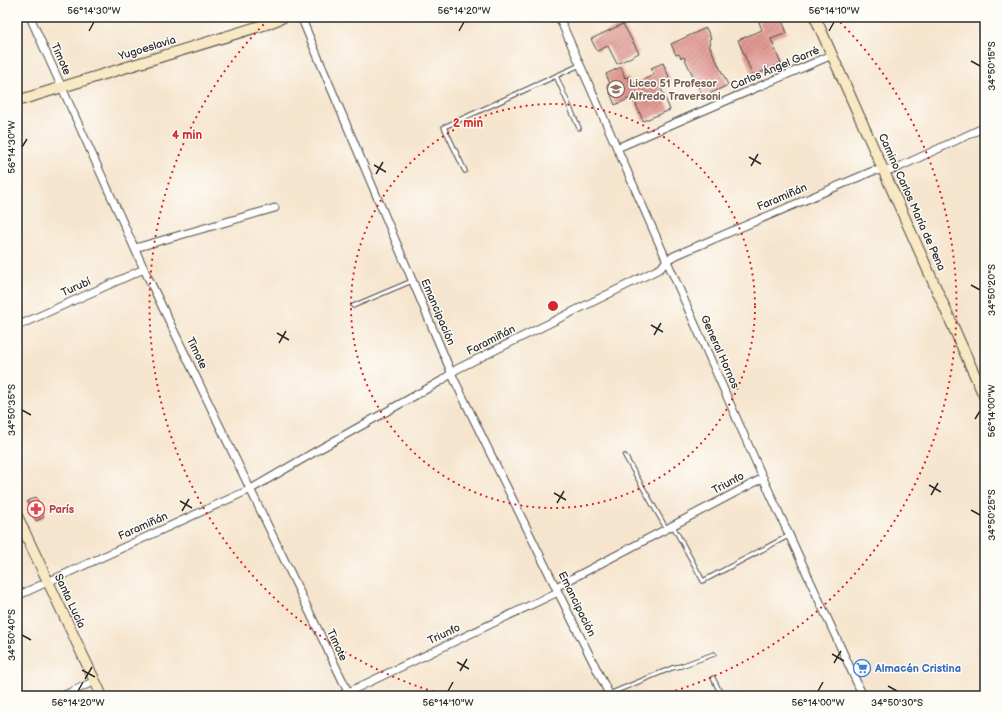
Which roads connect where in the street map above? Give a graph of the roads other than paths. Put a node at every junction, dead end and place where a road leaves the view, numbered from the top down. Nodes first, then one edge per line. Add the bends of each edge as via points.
1 (30, 17) edge
2 (284, 17) edge
3 (301, 17) edge
4 (558, 17) edge
5 (815, 17) edge
6 (832, 55) junction
7 (580, 65) junction
8 (556, 76) junction
9 (62, 87) junction
10 (17, 101) edge
11 (985, 127) edge
12 (579, 128) dead end
13 (617, 148) junction
14 (884, 170) junction
15 (465, 171) dead end
16 (275, 208) dead end
17 (135, 248) junction
18 (667, 260) junction
19 (144, 269) junction
20 (413, 280) junction
21 (353, 306) dead end
22 (17, 326) edge
23 (452, 373) junction
24 (985, 398) edge
25 (625, 456) dead end
26 (763, 478) junction
27 (251, 489) junction
28 (17, 516) edge
29 (669, 526) junction
30 (790, 536) junction
31 (47, 582) junction
32 (557, 590) junction
33 (17, 596) edge
34 (714, 654) dead end
35 (713, 678) dead end
36 (95, 680) junction
37 (349, 694) edge
38 (610, 695) edge
39 (62, 696) edge
40 (102, 696) edge
41 (340, 696) edge
42 (722, 696) edge
43 (863, 696) edge

1 - 9 street, Timote
2 - 9 street, Yugoeslavia
3 - 20 street, Emancipación
4 - 7 street, General Hornos
5 - 6 street, Camino Carlos María de Pena
6 - 13 street, Carlos Ángel Garré
6 - 14 street, Camino Carlos María de Pena
7 - 8 lane
7 - 13 street, General Hornos
8 - 12 lane
8 - 15 lane via 444,127
9 - 10 street, Yugoeslavia
9 - 17 street, Timote
11 - 14 street, Faramiñán via 897,168
13 - 18 street, General Hornos
14 - 18 street, Faramiñán via 873,171
14 - 24 street, Camino Carlos María de Pena
16 - 17 street
17 - 19 street, Timote
18 - 23 street, Faramiñán via 661,268
18 - 26 street, General Hornos
19 - 22 street, Turubí
19 - 27 street, Timote
20 - 21 lane
20 - 23 street, Emancipación
23 - 27 street, Faramiñán
23 - 32 street, Emancipación
25 - 29 lane
26 - 29 street, Triunfo
26 - 30 street, General Hornos
27 - 31 street, Faramiñán
27 - 37 street, Timote
28 - 31 street, Santa Lucía
29 - 30 lane via 703,581
29 - 32 street, Triunfo
30 - 43 street, General Hornos
31 - 33 street, Faramiñán
31 - 36 street, Santa Lucía
32 - 37 street, Triunfo
32 - 38 street, Emancipación
34 - 38 lane via 672,668
35 - 42 lane
36 - 39 street
36 - 40 street, Santa Lucía
37 - 41 street, Triunfo

